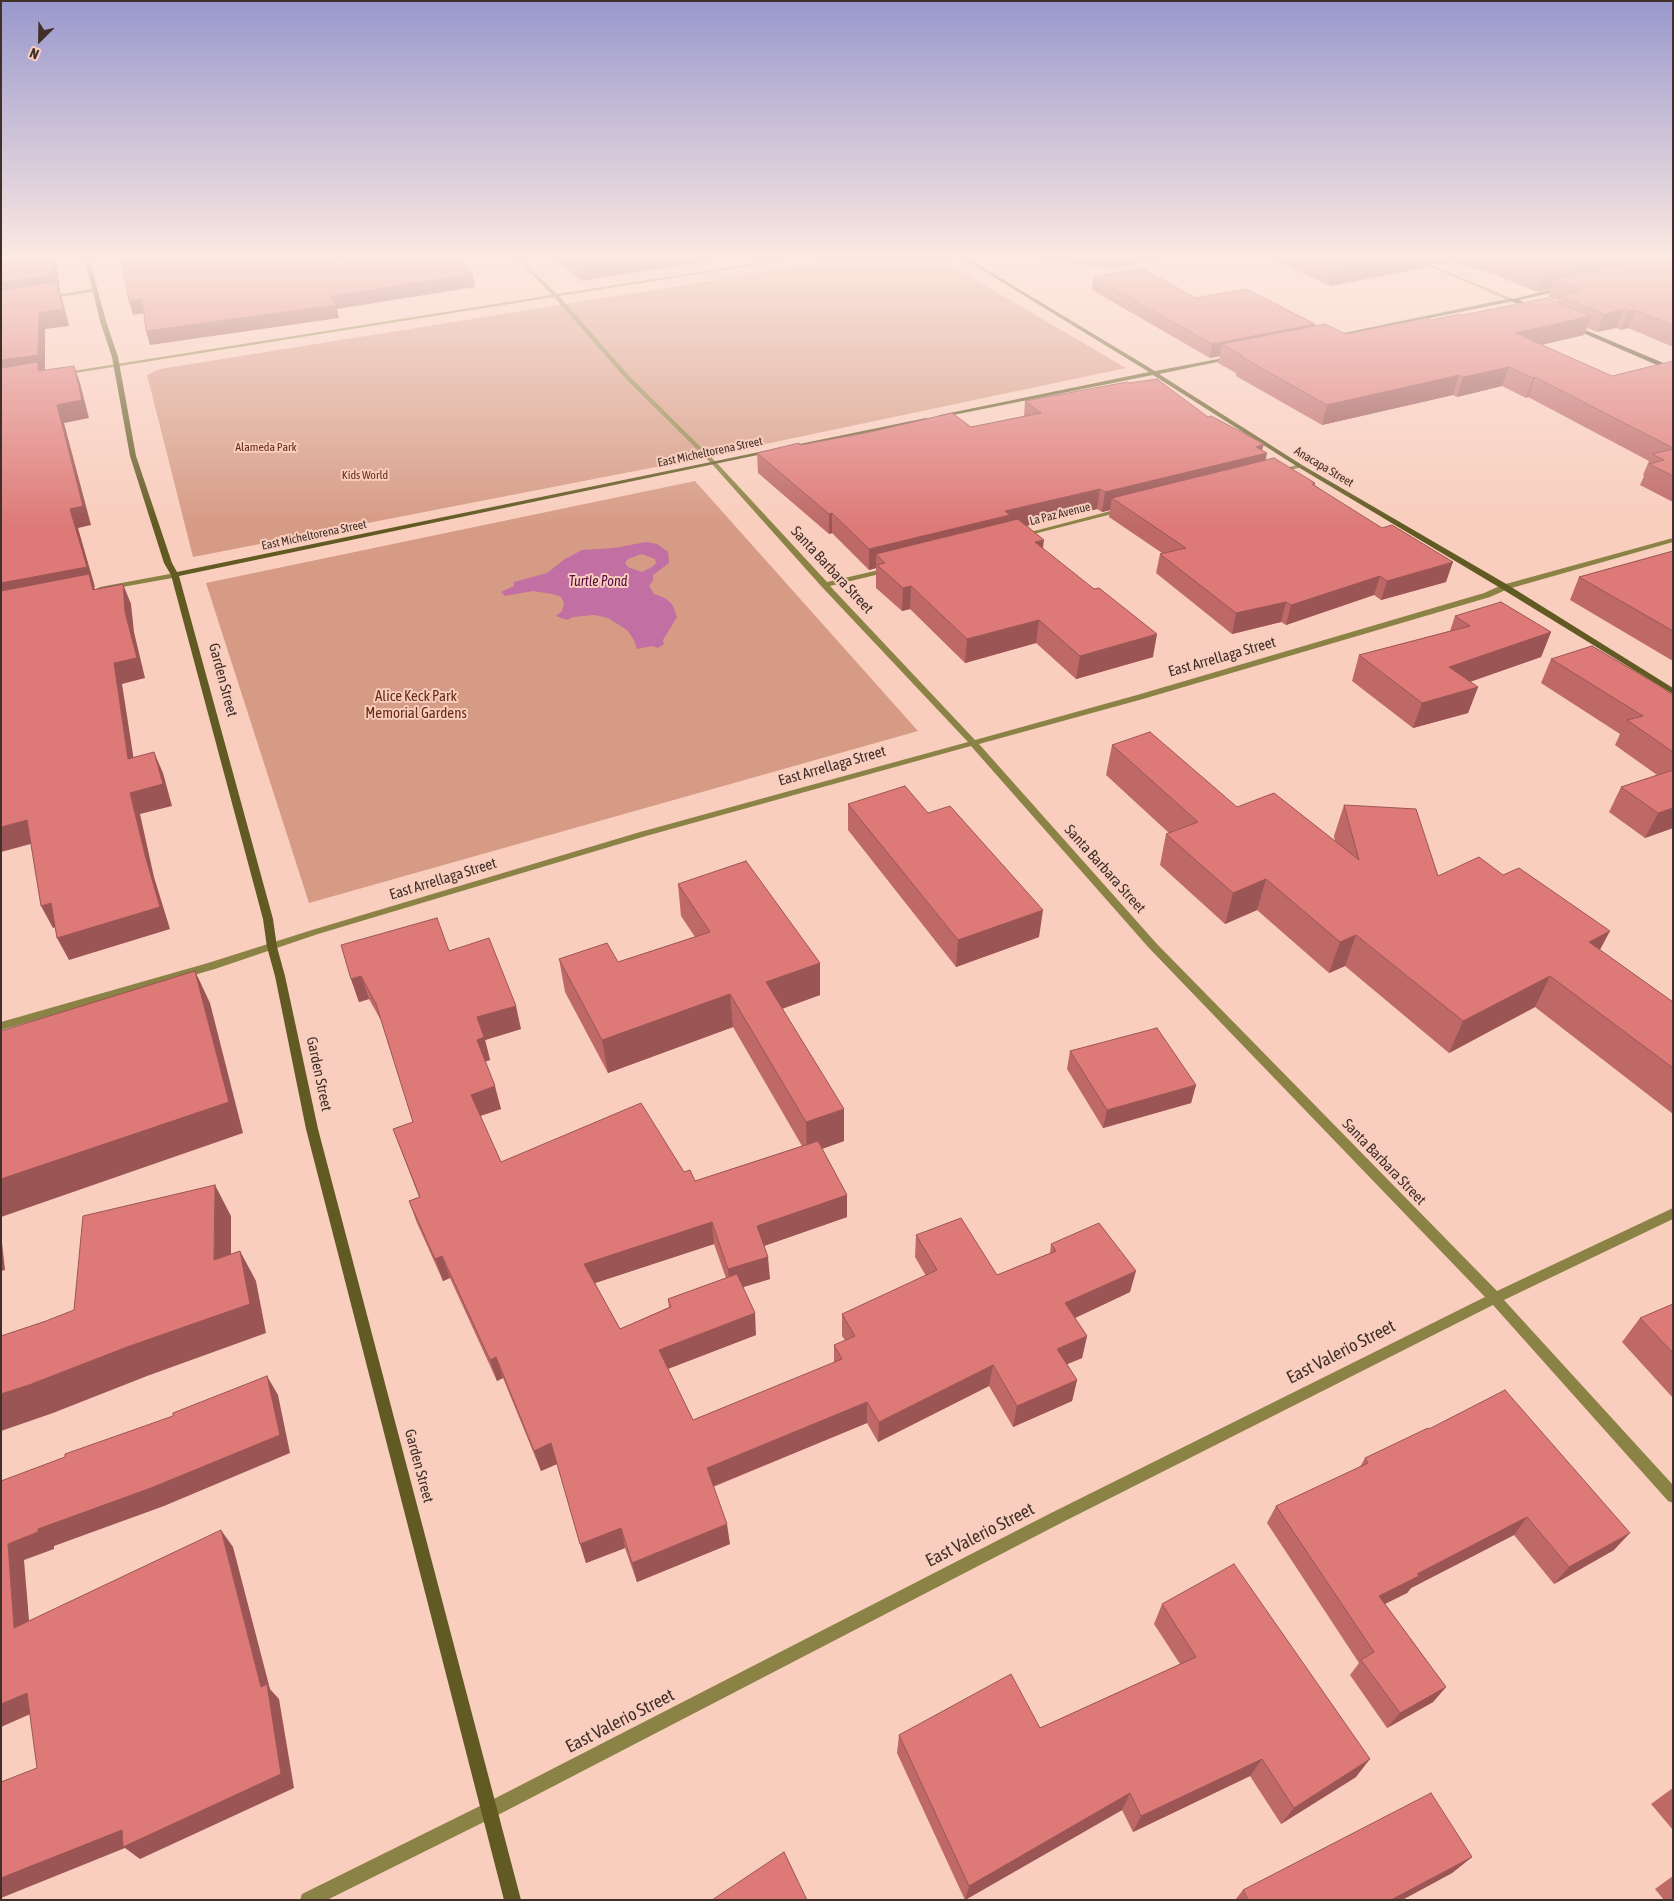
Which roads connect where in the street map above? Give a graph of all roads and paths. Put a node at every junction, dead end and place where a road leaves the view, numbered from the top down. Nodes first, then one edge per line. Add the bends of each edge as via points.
1 (112, 348) edge
2 (227, 348) edge
3 (601, 348) edge
4 (1113, 348) edge
5 (1622, 348) edge
6 (1238, 356) edge
7 (117, 365) junction
8 (1673, 370) edge
9 (1154, 373) junction
10 (58, 374) edge
11 (714, 463) junction
12 (1300, 466) junction
13 (1271, 473) edge
14 (1126, 510) edge
15 (1009, 538) edge
16 (1673, 540) edge
17 (893, 568) edge
18 (175, 575) junction
19 (825, 585) junction
20 (1505, 587) junction
21 (87, 591) edge
22 (1673, 692) edge
23 (972, 742) junction
24 (272, 947) junction
25 (1, 1026) edge
26 (1673, 1213) edge
27 (1495, 1298) junction
28 (1673, 1496) edge
29 (490, 1810) junction
30 (308, 1900) edge
31 (514, 1900) edge

1 - 7 street, Garden Street
2 - 7 street
3 - 11 street, Santa Barbara Street
4 - 9 street, Anacapa Street
5 - 8 main road
6 - 9 street, East Micheltorena Street
7 - 10 street
7 - 18 street, Garden Street via 133,456 168,563
9 - 11 street, East Micheltorena Street
9 - 12 street, Anacapa Street
11 - 18 street, East Micheltorena Street
11 - 19 street, Santa Barbara Street
12 - 13 street
12 - 20 street, Anacapa Street
14 - 15 street, La Paz Avenue
16 - 20 street, East Arrellaga Street
17 - 19 street
18 - 21 street, East Micheltorena Street
18 - 24 street, Garden Street via 268,919
19 - 23 street, Santa Barbara Street
20 - 22 street, Anacapa Street
20 - 23 street, East Arrellaga Street via 1168,689
23 - 24 street, East Arrellaga Street via 643,834
23 - 27 street, Santa Barbara Street via 1153,946
24 - 25 street, East Arrellaga Street
24 - 29 street, Garden Street via 312,1130
26 - 27 street, East Valerio Street
27 - 28 street, Santa Barbara Street
27 - 29 street, East Valerio Street via 1056,1518
29 - 30 street, East Valerio Street
29 - 31 street, Garden Street

